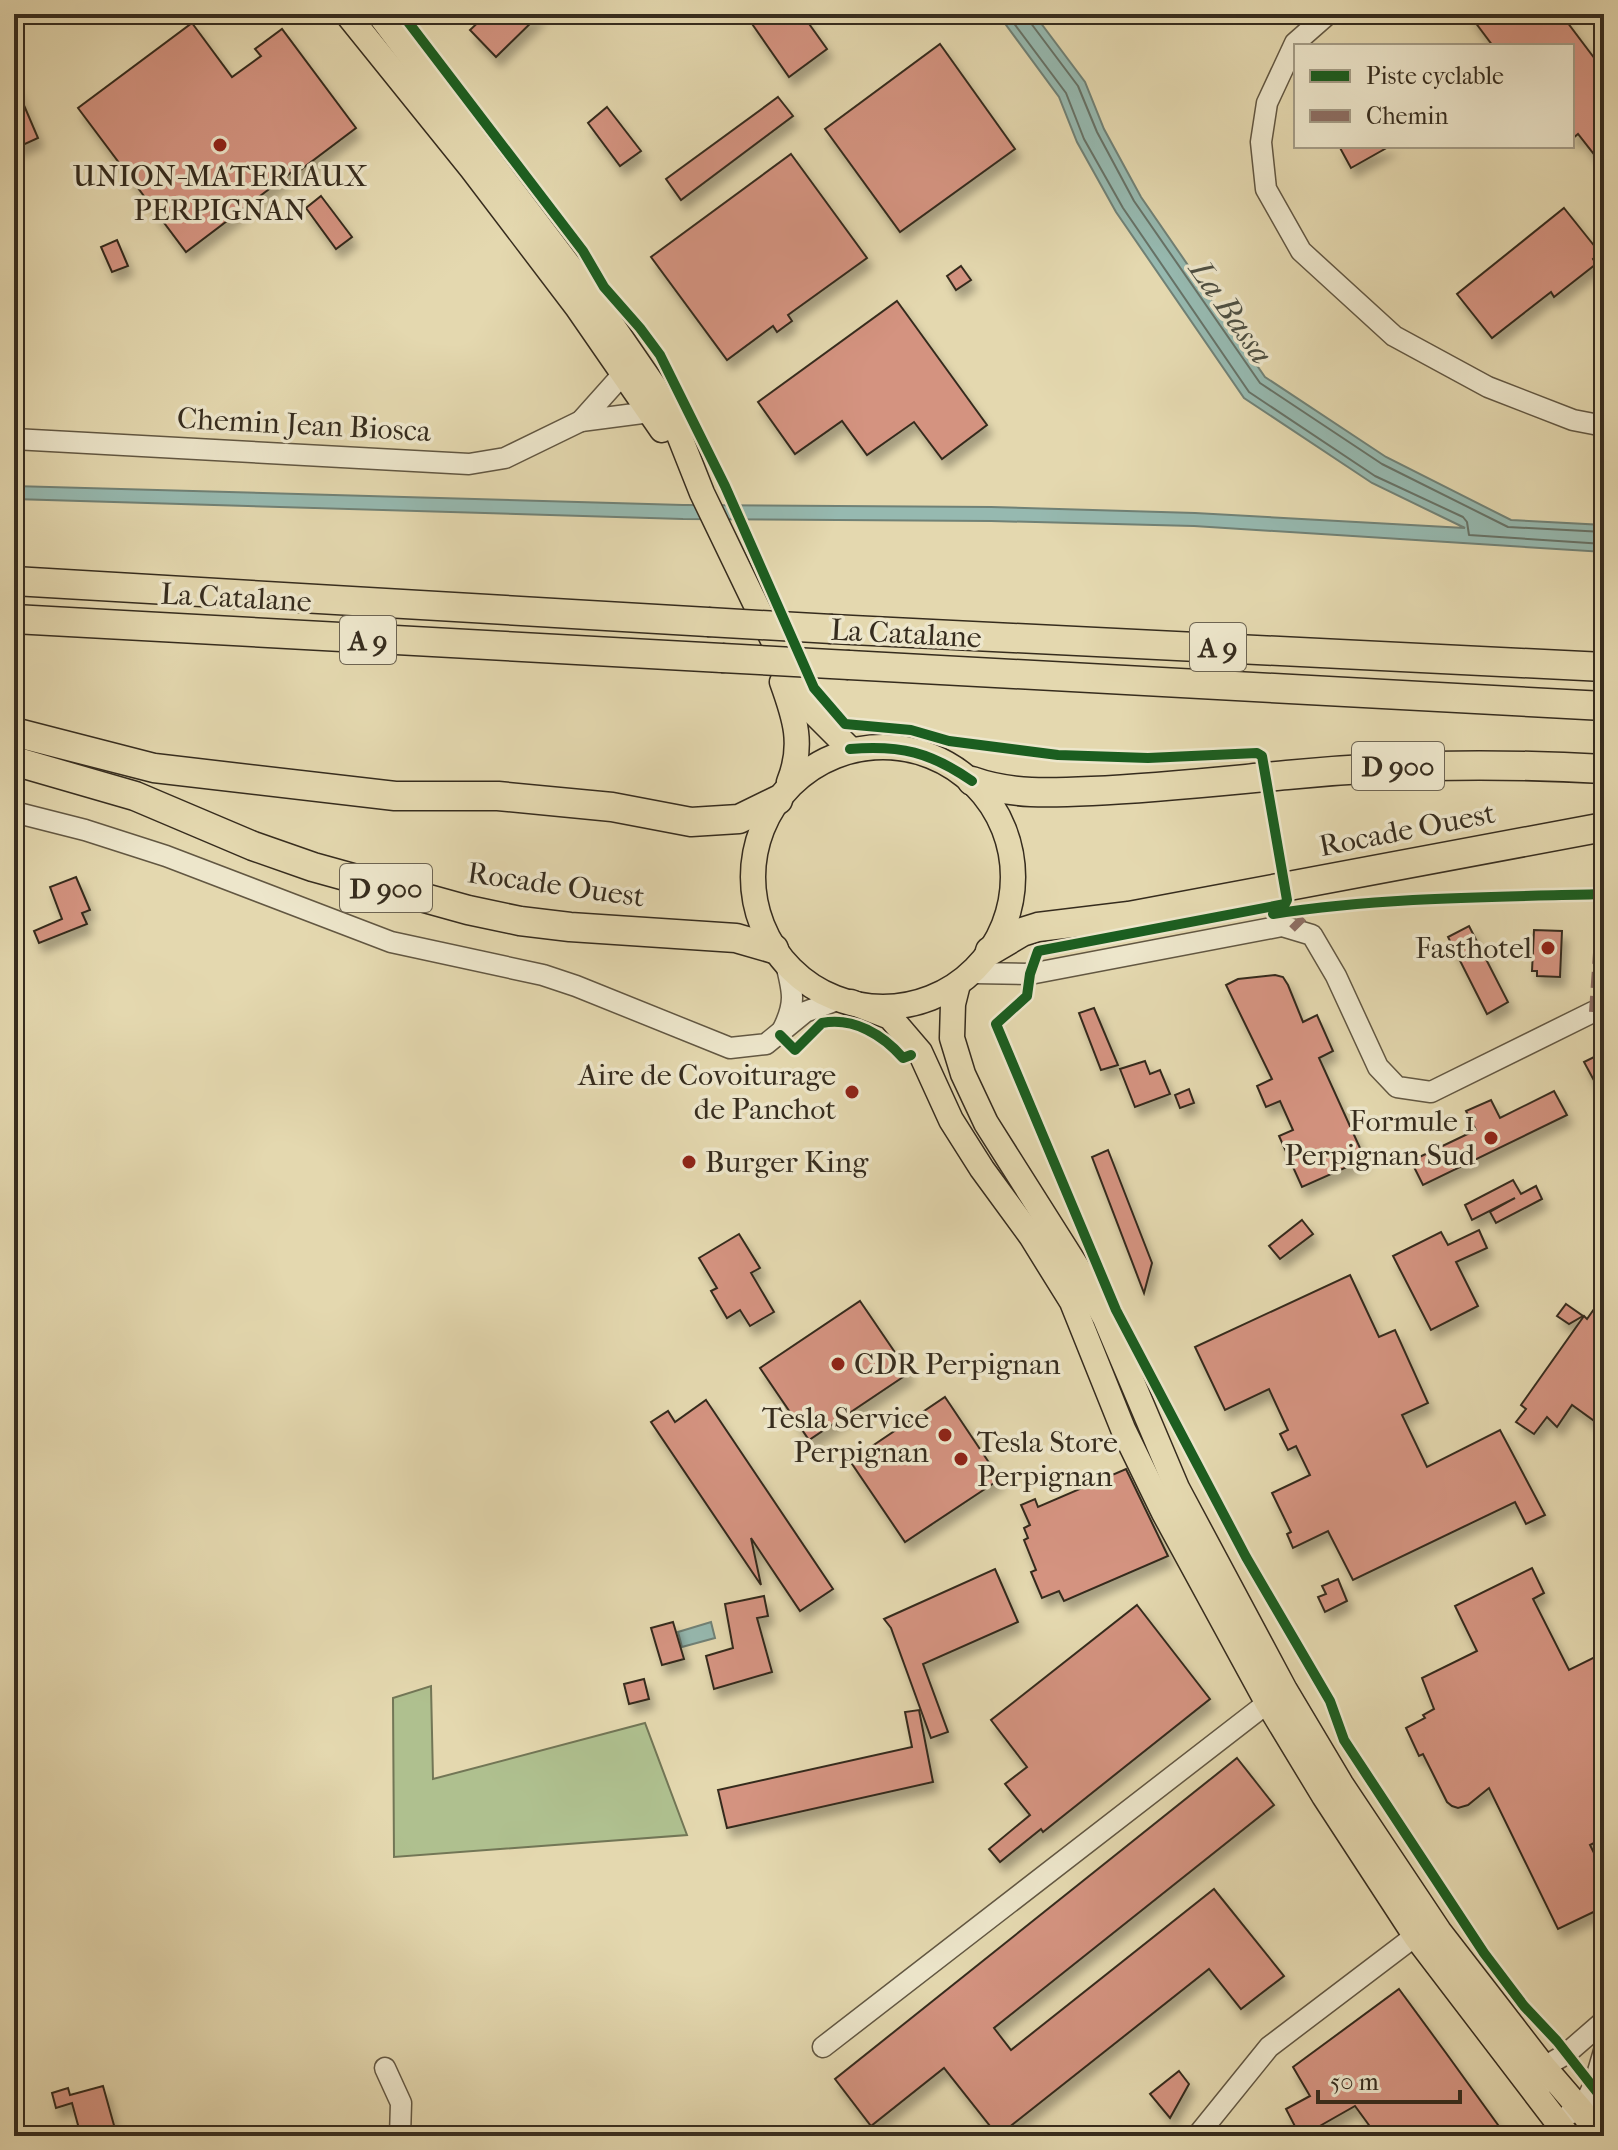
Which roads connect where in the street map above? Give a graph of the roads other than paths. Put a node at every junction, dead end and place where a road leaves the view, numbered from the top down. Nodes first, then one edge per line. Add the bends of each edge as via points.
1 (347, 14) edge
2 (379, 14) edge
3 (1328, 14) edge
4 (1295, 44) edge
5 (1294, 45) edge
6 (623, 374) junction
7 (650, 412) junction
8 (581, 421) junction
9 (1604, 426) edge
10 (14, 439) edge
11 (702, 493) junction
12 (725, 543) junction
13 (14, 581) edge
14 (14, 619) edge
15 (1604, 667) edge
16 (1604, 706) edge
17 (14, 732) edge
18 (850, 749) junction
19 (14, 761) edge
20 (1604, 769) edge
21 (972, 781) junction
22 (784, 791) junction
23 (14, 812) edge
24 (1604, 827) edge
25 (780, 956) junction
26 (974, 969) junction
27 (846, 1000) junction
28 (1604, 1011) edge
29 (780, 1035) junction
30 (1276, 1696) junction
31 (1425, 1930) junction
32 (1604, 2021) edge
33 (823, 2047) dead end
34 (1604, 2051) edge
35 (1544, 2067) junction
36 (385, 2068) dead end
37 (1581, 2110) junction
38 (1561, 2127) edge
39 (400, 2136) edge
40 (1197, 2136) edge
41 (1599, 2136) edge

1 - 6 main road via 472,169
2 - 11 main road via 633,354 677,430
3 - 4 street
5 - 9 street via 1267,103 1261,142 1266,189 1301,251 1394,336 1488,387 1573,420
6 - 7 main road
6 - 8 street, Chemin Jean Biosca
7 - 8 street, Chemin Jean Biosca
7 - 11 main road
8 - 10 street, Chemin Jean Biosca via 505,458 469,464
11 - 12 main road
12 - 18 main road via 797,690
12 - 22 main road via 793,714 797,762
13 - 15 highway, La Catalane / A 9, bridge
14 - 16 highway, La Catalane / A 9, bridge
17 - 22 highway via 154,768 395,796 498,796 612,807 691,822 739,819
18 - 21 main road via 884,746 916,752 946,763
18 - 22 main road via 817,763
19 - 25 highway, Rocade Ouest / D 900 via 135,796 313,867 468,910 570,927 736,938
20 - 21 highway, Rocade Ouest / D 900 via 1429,764 1067,792 1016,792
21 - 26 main road via 1003,824 1014,876 1003,928
22 - 25 main road via 758,837 752,884 763,928
23 - 29 street via 166,856 391,942 543,975 730,1048 762,1045
24 - 26 highway, Rocade Ouest via 1144,913 1038,927 1022,932
25 - 27 main road via 821,989
25 - 29 street via 793,994
26 - 27 main road via 939,995 895,1006
26 - 28 street via 1012,975 1059,969 1282,926 1312,935 1378,1067 1397,1087 1431,1092
26 - 30 main road via 953,1004 952,1038 963,1074 986,1123 1105,1318 1177,1488
27 - 29 street via 805,1012
27 - 30 main road via 890,1017 920,1052 951,1120 1072,1302 1150,1485
30 - 31 main road via 1341,1784
30 - 33 street
31 - 35 main road
31 - 38 main road
31 - 40 street via 1269,2047
32 - 35 street
34 - 37 street
35 - 37 main road
35 - 38 street
36 - 39 street via 401,2103
37 - 38 street
37 - 41 main road

